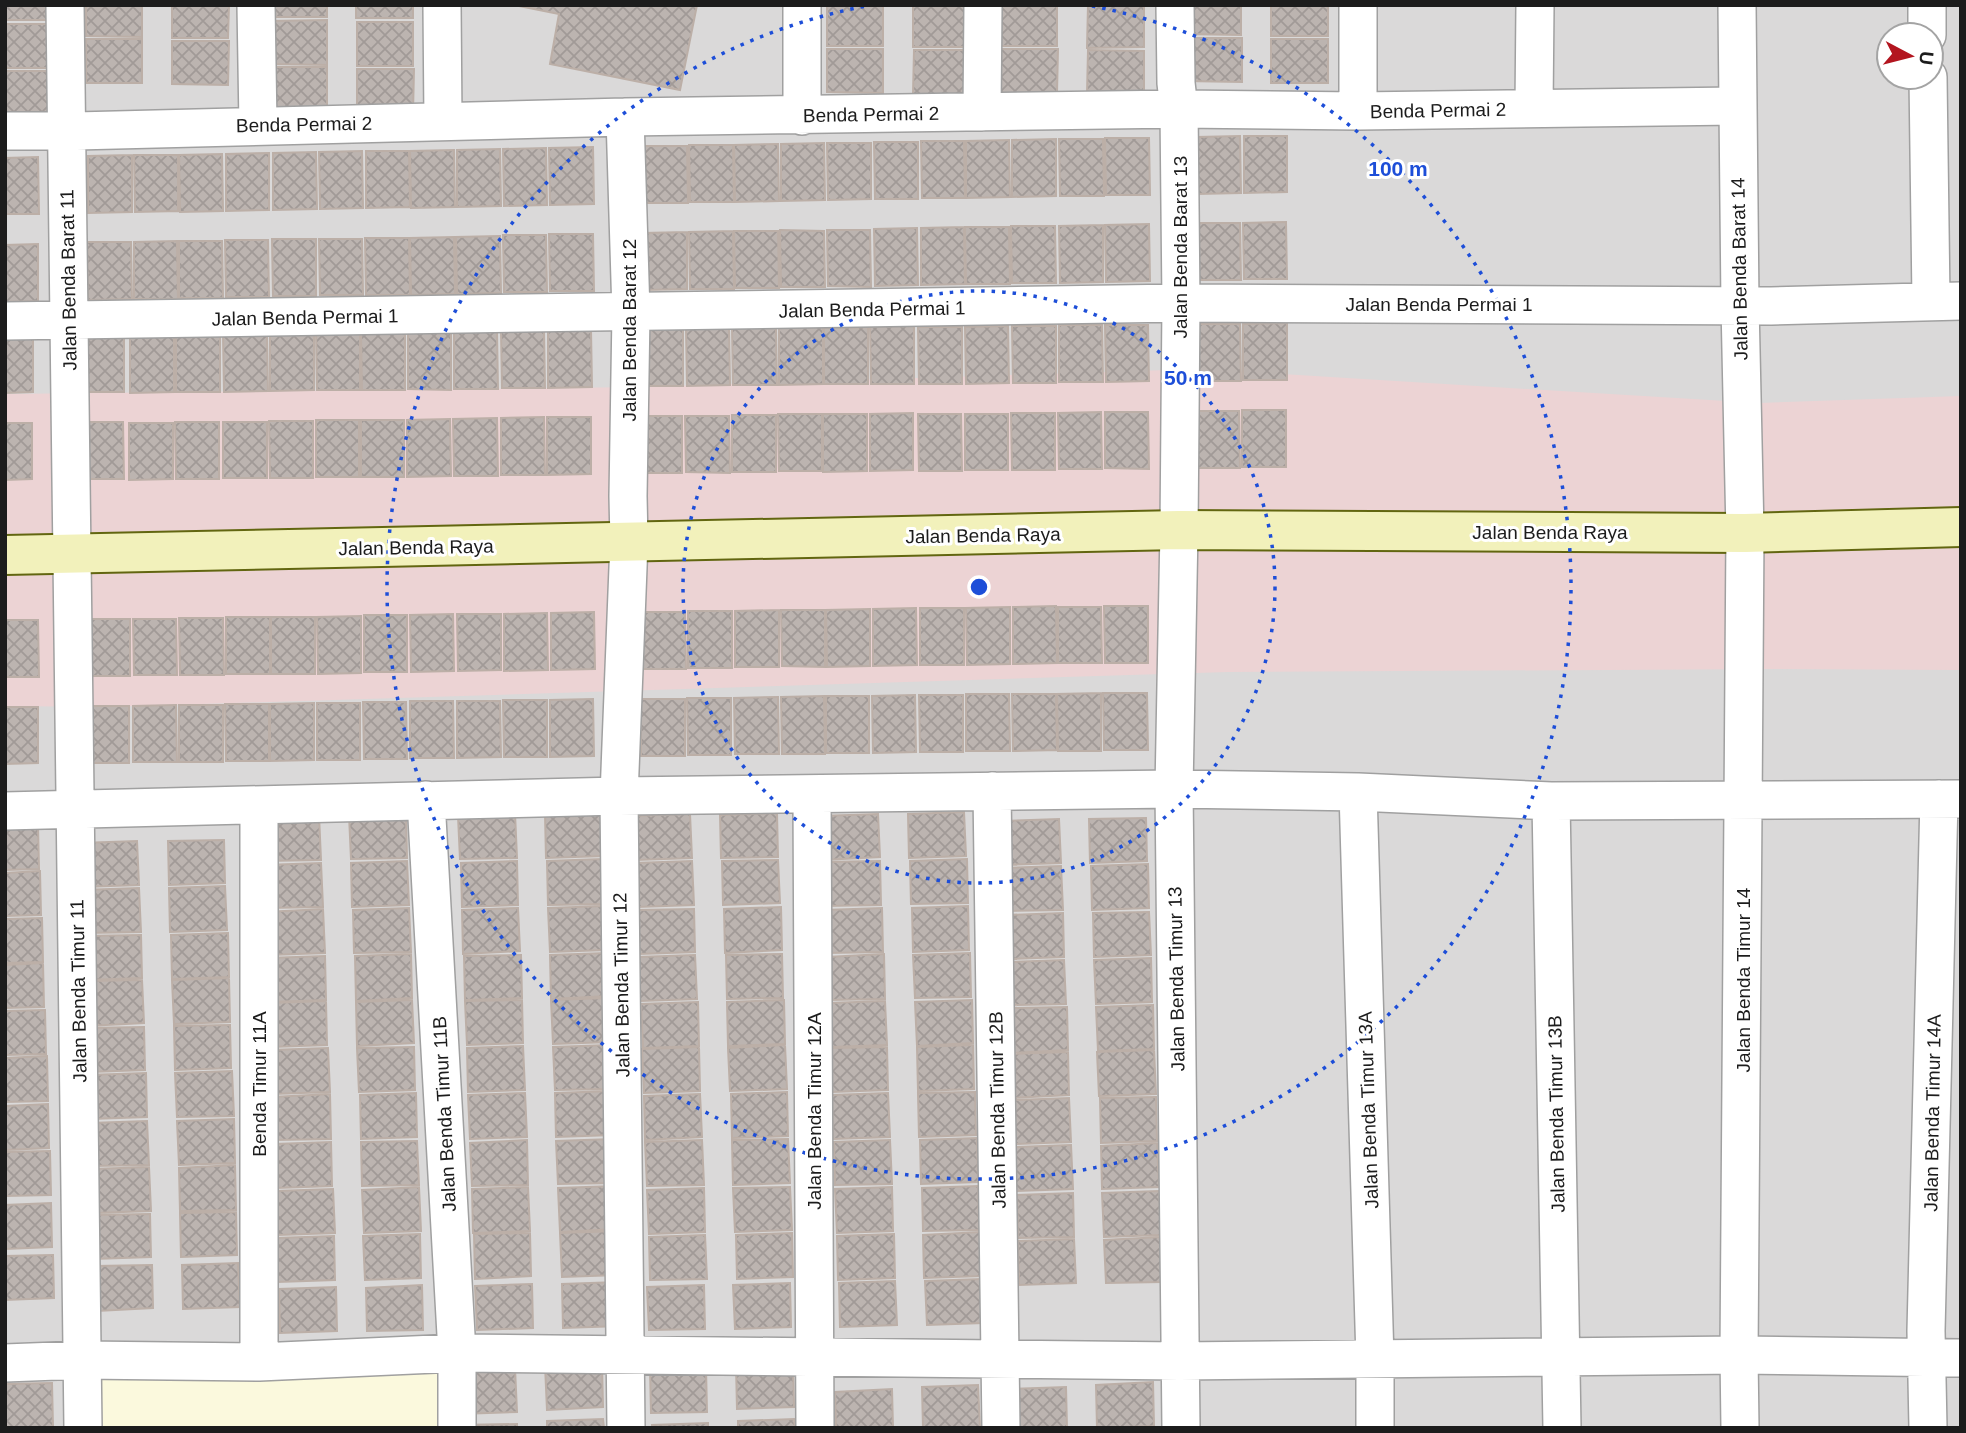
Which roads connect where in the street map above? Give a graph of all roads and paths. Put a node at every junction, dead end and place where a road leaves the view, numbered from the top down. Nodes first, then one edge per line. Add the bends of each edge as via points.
1 (65, 5) edge
2 (256, 5) edge
3 (442, 5) edge
4 (802, 5) edge
5 (983, 5) edge
6 (1175, 5) edge
7 (1358, 5) edge
8 (1535, 5) edge
9 (1737, 5) edge
10 (1929, 91) edge
11 (1737, 106) junction
12 (1534, 108) junction
13 (1179, 109) junction
14 (1358, 111) junction
15 (982, 112) junction
16 (802, 116) junction
17 (625, 117) junction
18 (443, 121) junction
19 (258, 125) junction
20 (5, 131) edge
21 (66, 131) junction
22 (1946, 301) edge
23 (1181, 303) junction
24 (1740, 305) junction
25 (631, 313) junction
26 (5, 321) edge
27 (68, 321) junction
28 (1961, 527) edge
29 (1179, 530) junction
30 (1745, 533) junction
31 (629, 542) junction
32 (71, 554) junction
33 (5, 555) edge
34 (1174, 789) junction
35 (992, 791) junction
36 (1358, 792) junction
37 (812, 794) junction
38 (619, 796) junction
39 (1950, 799) edge
40 (426, 800) junction
41 (1551, 800) junction
42 (1744, 800) junction
43 (259, 806) junction
44 (76, 810) junction
45 (5, 811) edge
46 (457, 1353) junction
47 (625, 1355) junction
48 (1739, 1355) junction
49 (814, 1357) junction
50 (1561, 1357) junction
51 (1944, 1358) edge
52 (1000, 1359) junction
53 (1375, 1359) junction
54 (83, 1360) junction
55 (1180, 1361) junction
56 (259, 1362) junction
57 (5, 1363) edge
58 (83, 1428) edge
59 (457, 1428) edge
60 (625, 1428) edge
61 (815, 1428) edge
62 (1001, 1428) edge
63 (1181, 1428) edge
64 (1375, 1428) edge
65 (1562, 1428) edge
66 (1740, 1428) edge
67 (1928, 1428) edge

1 - 21 street, Jalan Benda Barat 11
2 - 19 street
3 - 18 street
4 - 16 street
5 - 15 street
6 - 13 street, Jalan Benda Barat 13
7 - 14 street
8 - 12 street
9 - 11 street, Jalan Benda Barat 14
10 - 22 street
11 - 12 street, Benda Permai 2
11 - 24 street, Jalan Benda Barat 14
12 - 14 street, Benda Permai 2
13 - 14 street, Benda Permai 2
13 - 15 street, Benda Permai 2
13 - 23 street, Jalan Benda Barat 13
15 - 16 street, Benda Permai 2
16 - 17 street, Benda Permai 2
17 - 18 street, Benda Permai 2
17 - 25 street, Jalan Benda Barat 12
18 - 19 street, Benda Permai 2
19 - 21 street, Benda Permai 2
20 - 21 street, Benda Permai 2
21 - 27 street, Jalan Benda Barat 11
22 - 24 street, Jalan Benda Permai 1
23 - 24 street, Jalan Benda Permai 1
23 - 25 street, Jalan Benda Permai 1
23 - 29 street, Jalan Benda Barat 13
24 - 30 street, Jalan Benda Barat 14
25 - 27 street, Jalan Benda Permai 1
25 - 31 street, Jalan Benda Barat 12
26 - 27 street, Jalan Benda Permai 1
27 - 32 street, Jalan Benda Barat 11
28 - 30 street, Jalan Benda Raya
29 - 30 street, Jalan Benda Raya
29 - 31 street, Jalan Benda Raya
29 - 34 street, Jalan Benda Timur 13
30 - 42 street, Jalan Benda Timur 14
31 - 32 street, Jalan Benda Raya
31 - 38 street, Jalan Benda Timur 12
32 - 33 street, Jalan Benda Raya
32 - 44 street, Jalan Benda Timur 11
34 - 35 street
34 - 36 street
34 - 55 street, Jalan Benda Timur 13
35 - 37 street
35 - 52 street, Jalan Benda Timur 12B
36 - 41 street
36 - 53 street, Jalan Benda Timur 13A
37 - 38 street
37 - 49 street, Jalan Benda Timur 12A
38 - 40 street
38 - 47 street, Jalan Benda Timur 12
39 - 42 street
39 - 51 street, Jalan Benda Timur 14A
40 - 43 street
40 - 46 street, Jalan Benda Timur 11B
41 - 42 street
41 - 50 street, Jalan Benda Timur 13B
42 - 48 street, Jalan Benda Timur 14
43 - 44 street
43 - 56 street, Benda Timur 11A
44 - 45 street
44 - 54 street, Jalan Benda Timur 11
46 - 47 street
46 - 56 street
46 - 59 street, Jalan Benda Timur 11B
47 - 49 street
47 - 60 street, Jalan Benda Timur 12
48 - 50 street
48 - 51 street
48 - 66 street, Jalan Benda Timur 14
49 - 52 street
49 - 61 street, Jalan Benda Timur 12A
50 - 53 street
50 - 65 street, Jalan Benda Timur 13B
51 - 67 street, Jalan Benda Timur 14A
52 - 55 street
52 - 62 street, Jalan Benda Timur 12B
53 - 55 street
53 - 64 street, Jalan Benda Timur 13A
54 - 56 street
54 - 57 street
54 - 58 street, Jalan Benda Timur 11
55 - 63 street, Jalan Benda Timur 13

